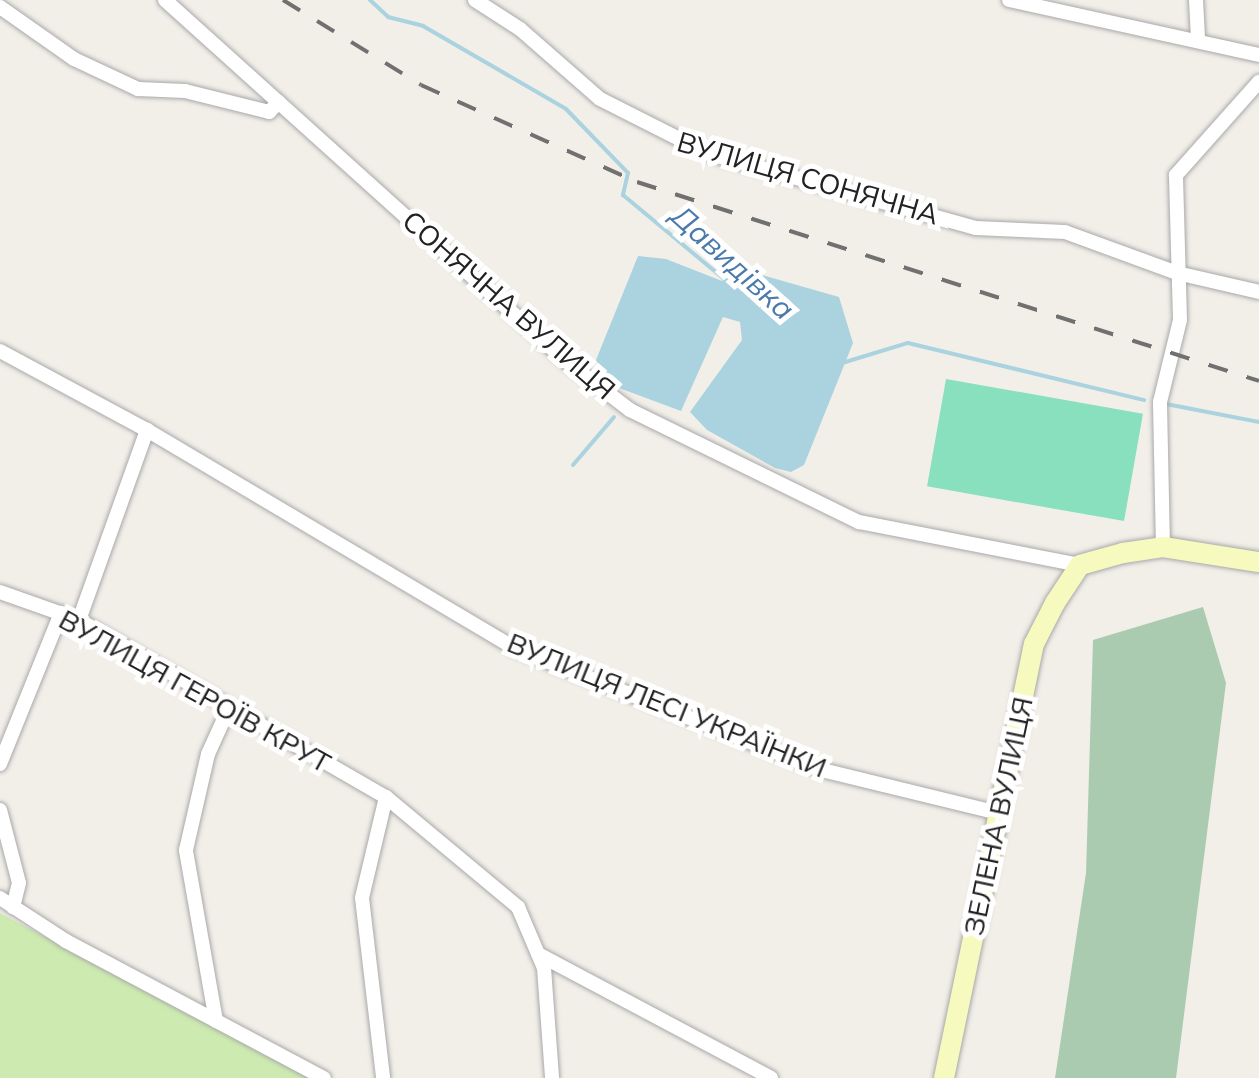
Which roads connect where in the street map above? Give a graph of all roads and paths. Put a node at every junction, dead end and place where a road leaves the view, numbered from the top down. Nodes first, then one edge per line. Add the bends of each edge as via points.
1 (165, 0) edge
2 (474, 0) edge
3 (1009, 0) edge
4 (1196, 0) edge
5 (0, 7) edge
6 (1198, 39) junction
7 (1259, 55) edge
8 (1259, 82) edge
9 (278, 102) junction
10 (1178, 273) junction
11 (1259, 292) edge
12 (0, 351) edge
13 (147, 430) junction
14 (1164, 547) junction
15 (1259, 562) edge
16 (1080, 565) junction
17 (0, 592) edge
18 (60, 614) junction
19 (79, 620) junction
20 (228, 710) junction
21 (0, 764) edge
22 (386, 797) junction
23 (0, 810) edge
24 (999, 812) junction
25 (7, 902) edge
26 (538, 954) junction
27 (216, 1021) junction
28 (324, 1078) edge
29 (383, 1078) edge
30 (552, 1078) edge
31 (771, 1078) edge
32 (944, 1078) edge

1 - 9 street, СОНЯЧНА ВУЛИЦЯ
2 - 10 street, ВУЛИЦЯ СОНЯЧНА via 520,29 600,99 707,152 976,228 1065,232
3 - 6 street
4 - 6 street
5 - 9 street via 74,59 138,89 184,91 270,112
6 - 7 street
8 - 10 street via 1176,175
9 - 16 street, СОНЯЧНА ВУЛИЦЯ via 567,362 630,410 859,522
10 - 11 street, ВУЛИЦЯ СОНЯЧНА
10 - 14 street via 1180,320 1160,402
12 - 13 street, ВУЛИЦЯ ЛЕСІ УКРАЇНКИ
13 - 19 street
13 - 24 street, ВУЛИЦЯ ЛЕСІ УКРАЇНКИ via 514,648 818,769
14 - 15 street
14 - 16 street
16 - 24 street, ЗЕЛЕНА ВУЛИЦЯ via 1034,644
17 - 18 street, ВУЛИЦЯ ГЕРОЇВ КРУТ
18 - 19 street, ВУЛИЦЯ ГЕРОЇВ КРУТ
18 - 21 street
19 - 20 street, ВУЛИЦЯ ГЕРОЇВ КРУТ
20 - 22 street, ВУЛИЦЯ ГЕРОЇВ КРУТ
20 - 27 street via 208,754 186,850
22 - 26 street, ВУЛИЦЯ ГЕРОЇВ КРУТ via 518,908
22 - 29 street via 362,898
23 - 25 street via 19,883
24 - 32 street, ЗЕЛЕНА ВУЛИЦЯ
25 - 27 street
26 - 30 street, ВУЛИЦЯ ГЕРОЇВ КРУТ
26 - 31 street
27 - 28 street

